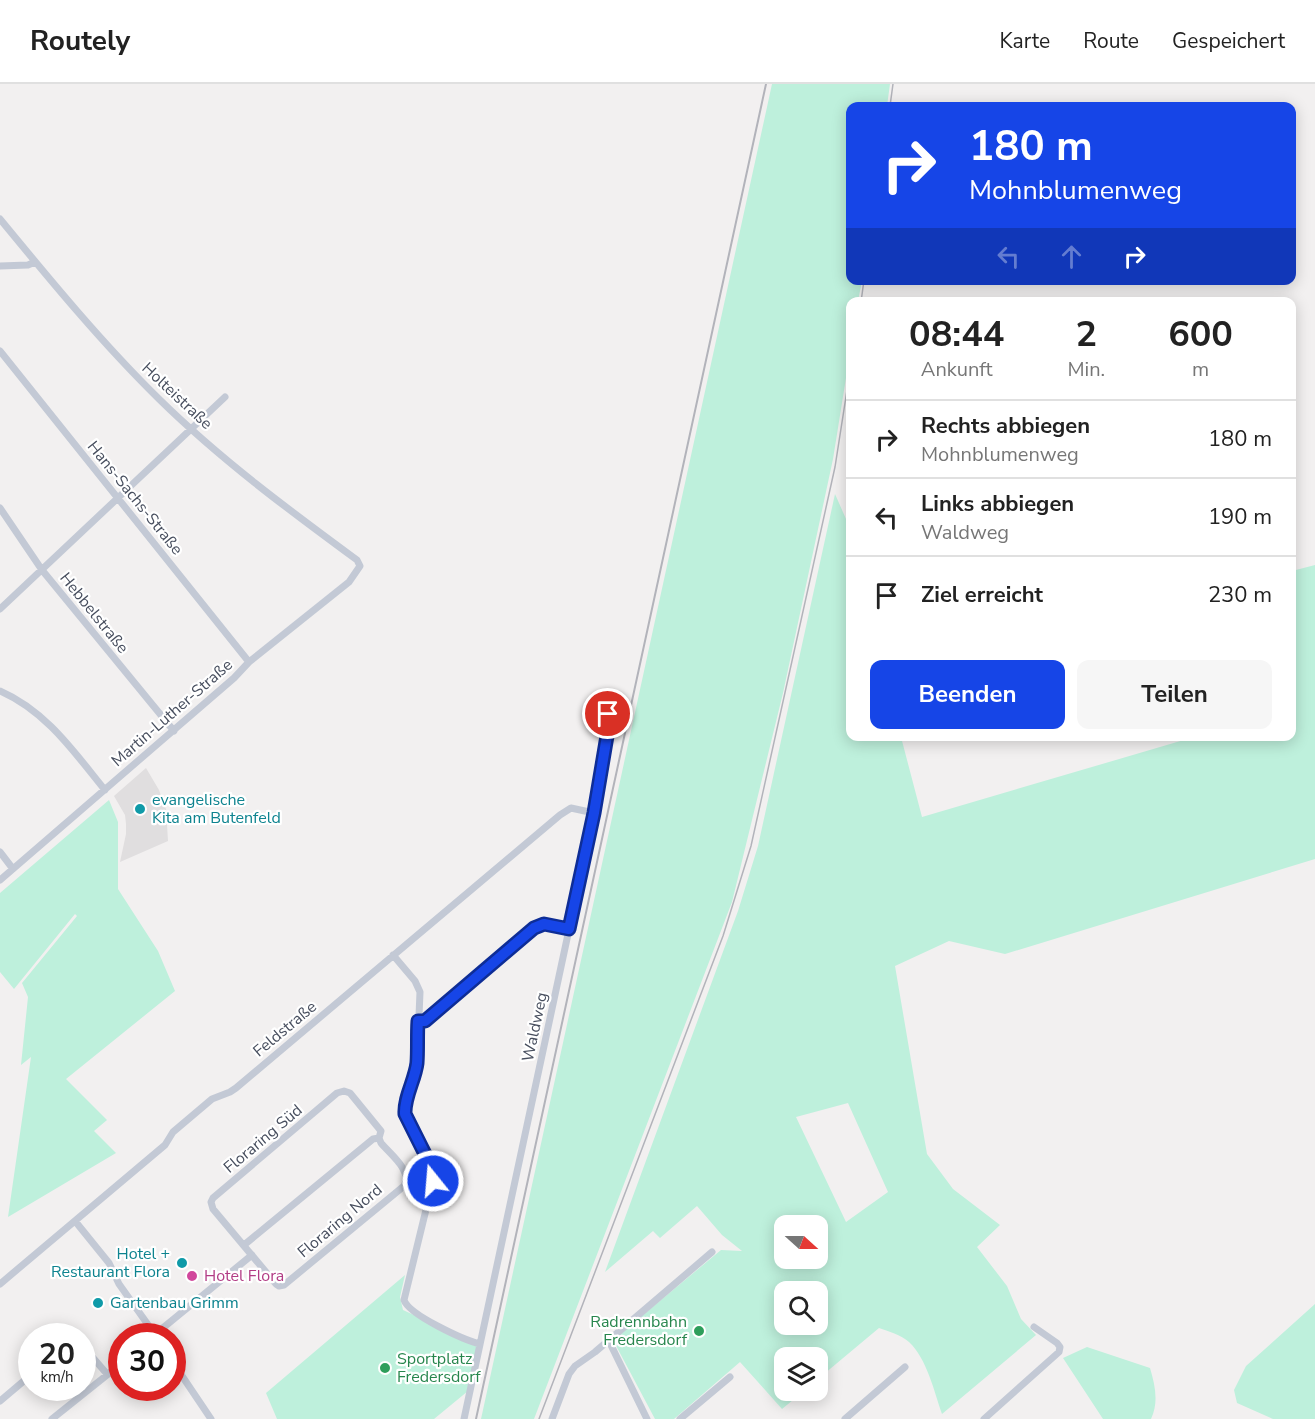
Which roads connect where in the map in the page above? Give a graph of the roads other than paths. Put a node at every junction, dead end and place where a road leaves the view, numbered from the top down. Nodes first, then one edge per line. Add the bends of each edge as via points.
1 (0, 219) edge
2 (35, 262) junction
3 (0, 266) edge
4 (0, 351) edge
5 (225, 397) dead end
6 (191, 429) junction
7 (118, 499) junction
8 (0, 508) edge
9 (360, 566) joint
10 (42, 570) junction
11 (0, 609) edge
12 (249, 662) junction
13 (0, 691) edge
14 (608, 714) dead end
15 (174, 731) junction
16 (105, 790) junction
17 (594, 813) junction
18 (0, 852) edge
19 (13, 869) junction
20 (0, 880) edge
21 (569, 929) junction
22 (393, 955) junction
23 (418, 1021) junction
24 (380, 1134) junction
25 (75, 1221) junction
26 (244, 1245) junction
27 (712, 1252) dead end
28 (252, 1255) junction
29 (0, 1284) edge
30 (146, 1323) edge
31 (171, 1323) edge
32 (1034, 1327) dead end
33 (608, 1339) junction
34 (480, 1344) junction
35 (96, 1361) edge
36 (905, 1367) dead end
37 (107, 1374) joint
38 (730, 1377) dead end
39 (186, 1382) edge
40 (18, 1386) edge
41 (0, 1401) edge
42 (52, 1419) edge
43 (211, 1419) edge
44 (464, 1419) edge
45 (552, 1419) edge
46 (648, 1419) edge
47 (680, 1419) edge
48 (845, 1419) edge
49 (984, 1419) edge

1 - 2 street, Holteistraße
2 - 3 street
2 - 6 street, Holteistraße via 112,351
4 - 7 street, Hans-Sachs-Straße
5 - 6 street
6 - 7 street
6 - 9 street, Holteistraße
7 - 10 street
7 - 12 street, Hans-Sachs-Straße
8 - 10 street, Hebbelstraße
9 - 12 street, Martin-Luther-Straße via 349,582
10 - 11 street
10 - 15 street, Hebbelstraße
12 - 15 street, Martin-Luther-Straße
13 - 16 street via 45,720
14 - 17 street, Waldweg
15 - 16 street, Martin-Luther-Straße
16 - 19 street, Martin-Luther-Straße
17 - 21 street, Waldweg
17 - 22 street, Feldstraße via 567,809
18 - 19 street
19 - 20 street, Martin-Luther-Straße
21 - 23 street via 544,924 534,928 425,1021
21 - 34 street, Waldweg
22 - 23 street via 418,986
22 - 25 street, Feldstraße via 236,1088 212,1099 172,1132 165,1145
23 - 34 street via 417,1064 405,1114 431,1166 433,1181 404,1300 411,1311
24 - 26 street
24 - 26 street, Floraring Süd via 350,1093 337,1093 213,1198 213,1209
24 - 28 street, Floraring Nord via 381,1143 406,1173 404,1186 284,1285 276,1284
25 - 29 street, Feldstraße
25 - 30 street via 109,1263
26 - 28 street, Floraring Süd
27 - 33 street
28 - 31 street
32 - 49 street via 1058,1343 1059,1352
33 - 45 street via 569,1374
33 - 46 street
34 - 44 street, Waldweg
35 - 37 street
36 - 48 street
37 - 42 street
38 - 47 street
39 - 43 street
40 - 41 street

